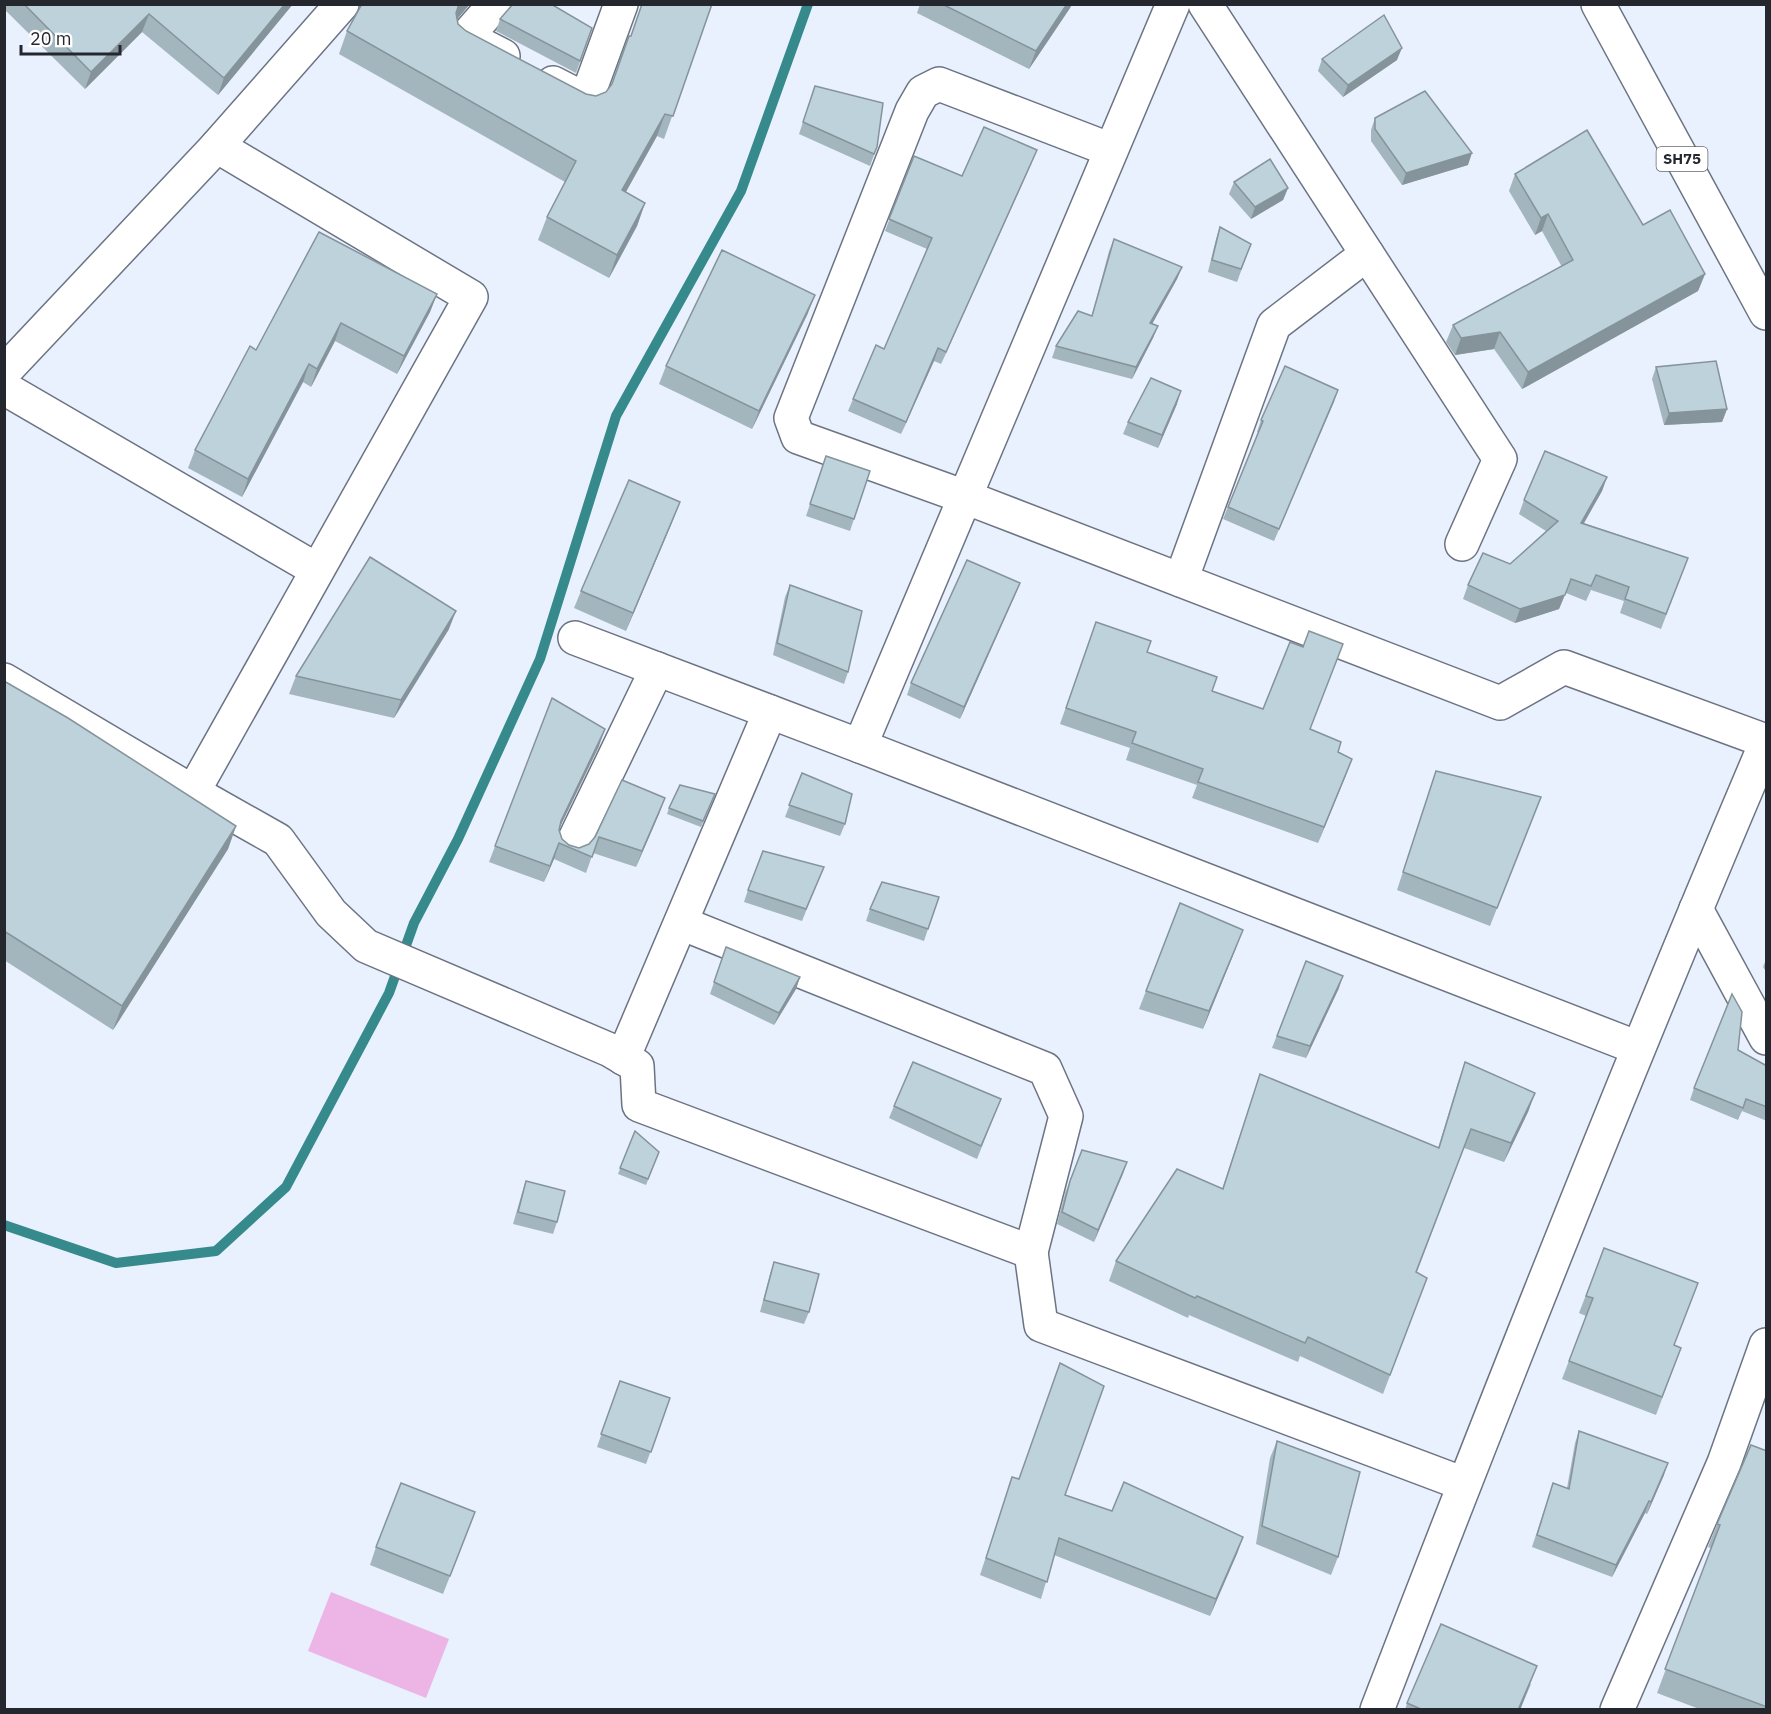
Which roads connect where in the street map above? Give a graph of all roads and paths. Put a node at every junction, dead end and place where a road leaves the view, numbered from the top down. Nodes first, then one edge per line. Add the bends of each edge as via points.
1 (342, 4) edge
2 (495, 4) edge
3 (621, 4) edge
4 (1173, 4) edge
5 (1205, 4) edge
6 (1598, 4) edge
7 (217, 146) junction
8 (1111, 150) junction
9 (1367, 254) junction
10 (1767, 313) edge
11 (4, 372) edge
12 (4, 388) edge
13 (965, 497) junction
14 (1462, 544) dead end
15 (317, 570) junction
16 (1181, 580) junction
17 (575, 638) dead end
18 (657, 669) junction
19 (4, 680) edge
20 (770, 712) junction
21 (1767, 742) edge
22 (860, 746) junction
23 (193, 792) junction
24 (572, 845) edge
25 (1696, 909) junction
26 (681, 923) junction
27 (1767, 1038) edge
28 (1638, 1048) junction
29 (623, 1058) junction
30 (1031, 1252) junction
31 (1767, 1345) edge
32 (1464, 1484) junction
33 (1377, 1710) edge
34 (1617, 1710) edge

1 - 7 street
2 - 3 street via 466,36 586,100
4 - 8 street
5 - 9 street
6 - 10 street, SH75
7 - 11 street
7 - 15 street via 471,297
8 - 13 street
8 - 13 street via 939,84 923,92 912,111 791,418 798,437
9 - 14 street via 1500,459
9 - 16 street via 1274,325
12 - 15 street
13 - 16 street
13 - 22 street
15 - 23 street
16 - 21 street via 1500,703 1564,667
17 - 18 street
18 - 20 street
18 - 24 street
19 - 23 street
20 - 22 street
20 - 26 street
21 - 25 street
22 - 28 street
23 - 29 street via 278,840 332,913 366,946
25 - 27 street
25 - 28 street
26 - 29 street
26 - 30 street via 1045,1069 1066,1116
28 - 32 street
29 - 30 street via 637,1066 639,1105
30 - 32 street via 1041,1325
31 - 34 street via 1724,1463
32 - 33 street

